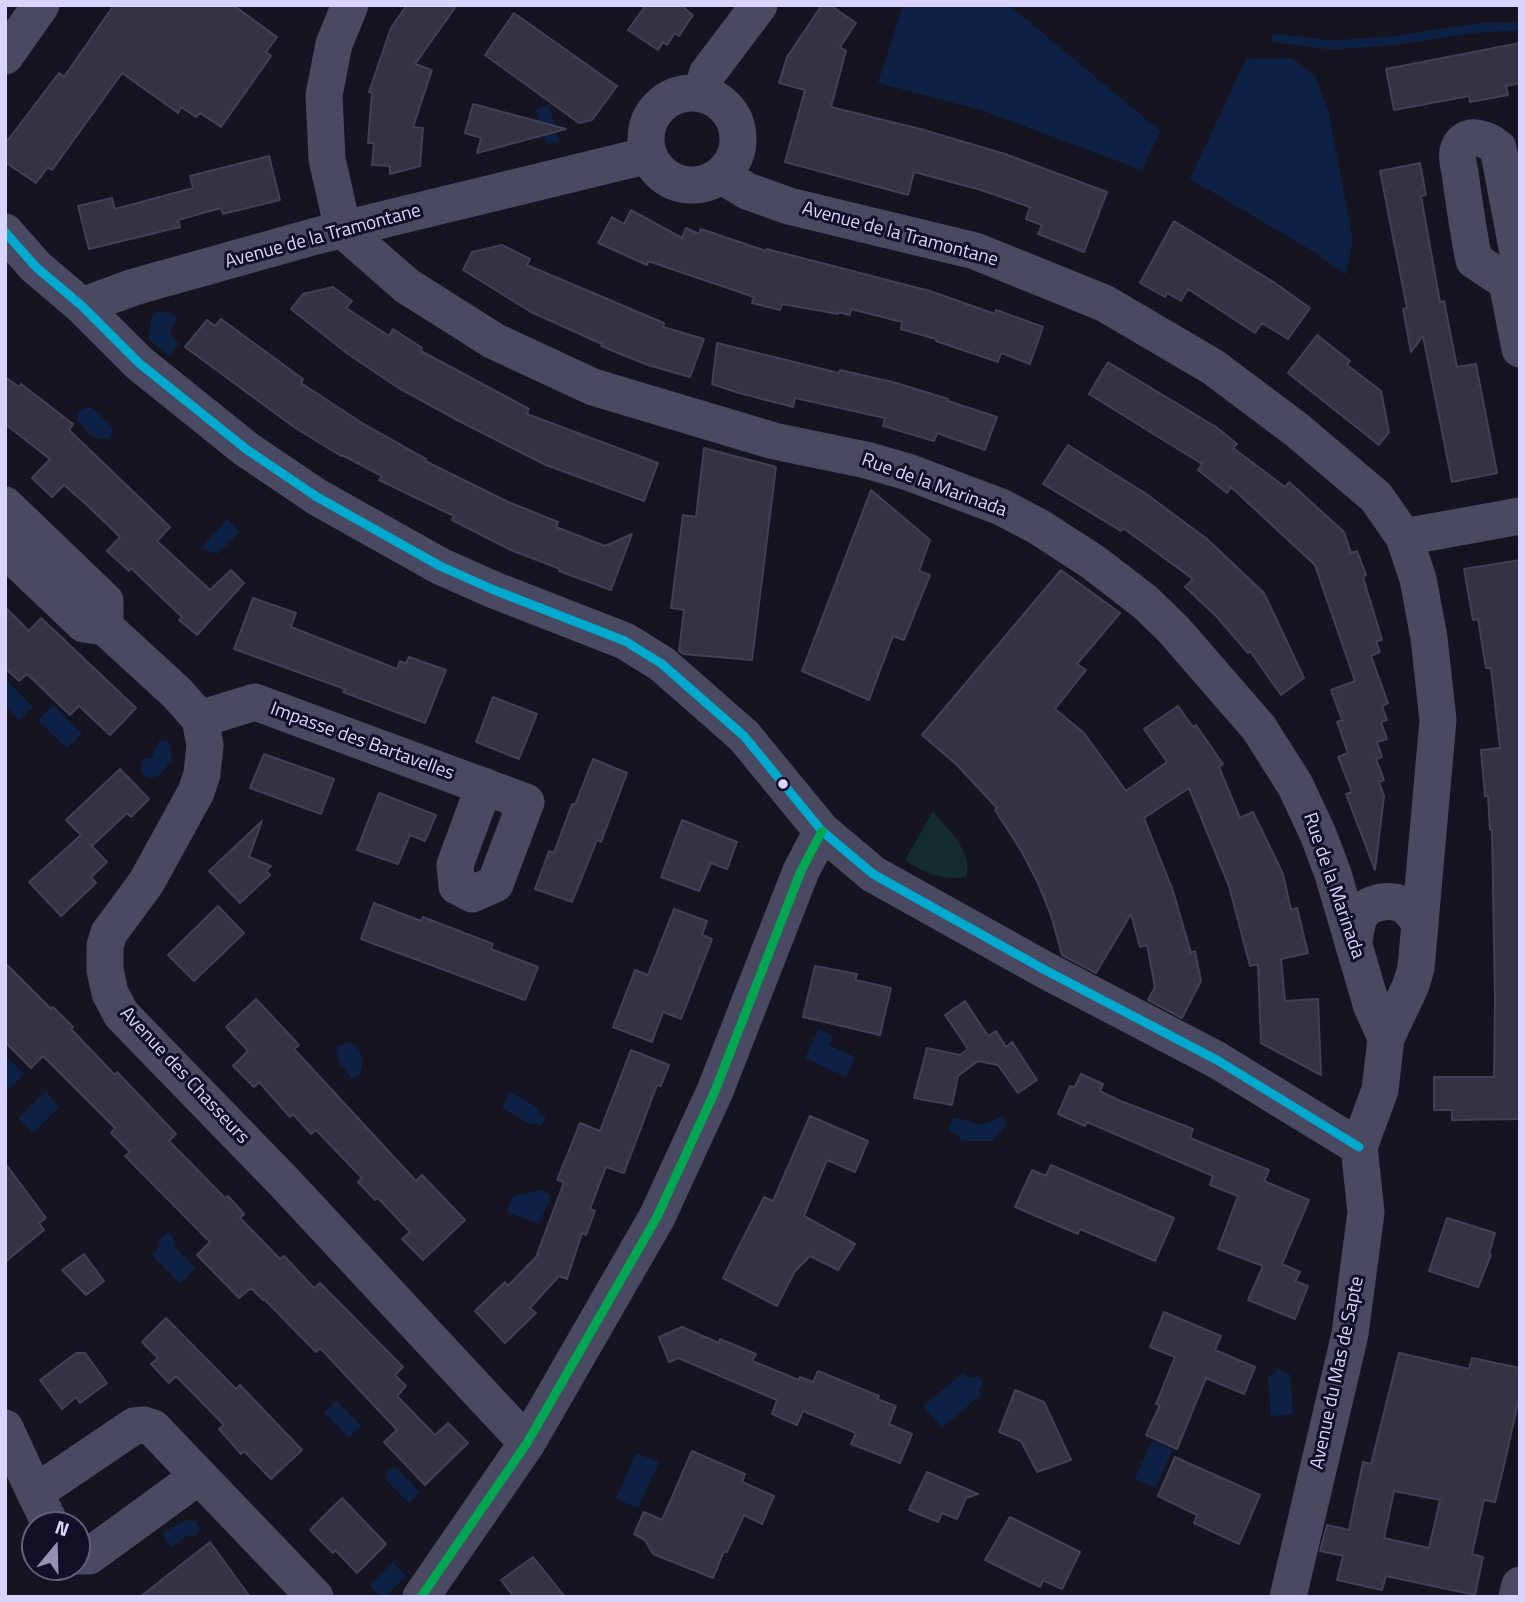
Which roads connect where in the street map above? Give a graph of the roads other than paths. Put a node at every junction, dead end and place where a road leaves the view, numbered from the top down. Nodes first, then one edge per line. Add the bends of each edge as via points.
1 (41, 5) edge
2 (350, 5) edge
3 (759, 5) edge
4 (5, 56) edge
5 (704, 94) junction
6 (649, 155) junction
7 (721, 175) junction
8 (343, 230) junction
9 (5, 232) edge
10 (1507, 282) dead end
11 (82, 306) junction
12 (1520, 349) edge
13 (5, 505) edge
14 (1520, 516) edge
15 (1404, 537) junction
16 (5, 549) edge
17 (105, 627) junction
18 (200, 719) junction
19 (484, 786) dead end
20 (822, 831) junction
21 (1419, 921) junction
22 (1354, 940) junction
23 (1386, 1038) junction
24 (1359, 1147) junction
25 (5, 1428) edge
26 (527, 1443) junction
27 (199, 1476) junction
28 (43, 1509) edge
29 (91, 1555) edge
30 (1520, 1585) edge
31 (422, 1596) edge
32 (315, 1597) edge
33 (1288, 1597) edge
34 (1517, 1597) edge

1 - 4 street
2 - 8 street via 334,44 324,95 327,159
3 - 5 street via 707,74
5 - 6 street via 688,92 660,106 647,129
5 - 7 street via 728,109 738,136 737,151
6 - 7 street via 661,173 680,183 695,185
6 - 8 street, Avenue de la Tramontane
7 - 15 street, Avenue de la Tramontane via 747,191 789,206 975,251 1104,303 1213,367 1297,430 1376,497
8 - 11 street, Avenue de la Tramontane via 134,287
8 - 22 street, Rue de la Marinada via 407,286 494,341 593,387 752,435 908,472 1000,507 1093,562 1173,628 1259,728 1295,785 1318,834
9 - 11 street via 36,267
10 - 12 street
11 - 20 street via 189,406 317,497 440,566 625,641 662,664 744,736
13 - 17 street via 105,601
14 - 15 street
15 - 21 street, Avenue de la Tramontane via 1430,638 1438,720
16 - 17 street via 83,624
17 - 18 street
18 - 19 street, Impasse des Bartavelles via 254,702
18 - 26 street, Avenue des Chasseurs via 205,746 196,792 105,946 110,993 138,1033
20 - 24 street via 873,874 912,898 1217,1060
20 - 26 street via 801,872 715,1091 657,1217
21 - 22 street via 1402,904 1375,903 1363,911
21 - 23 street, Avenue de la Tramontane via 1416,968
22 - 23 street, Rue de la Marinada via 1372,1007
23 - 24 street via 1380,1090
24 - 33 street, Avenue du Mas de Sapte via 1366,1213 1350,1334
25 - 28 street
26 - 31 street
27 - 28 street via 153,1428 134,1426
27 - 29 street
27 - 32 street
30 - 34 street

